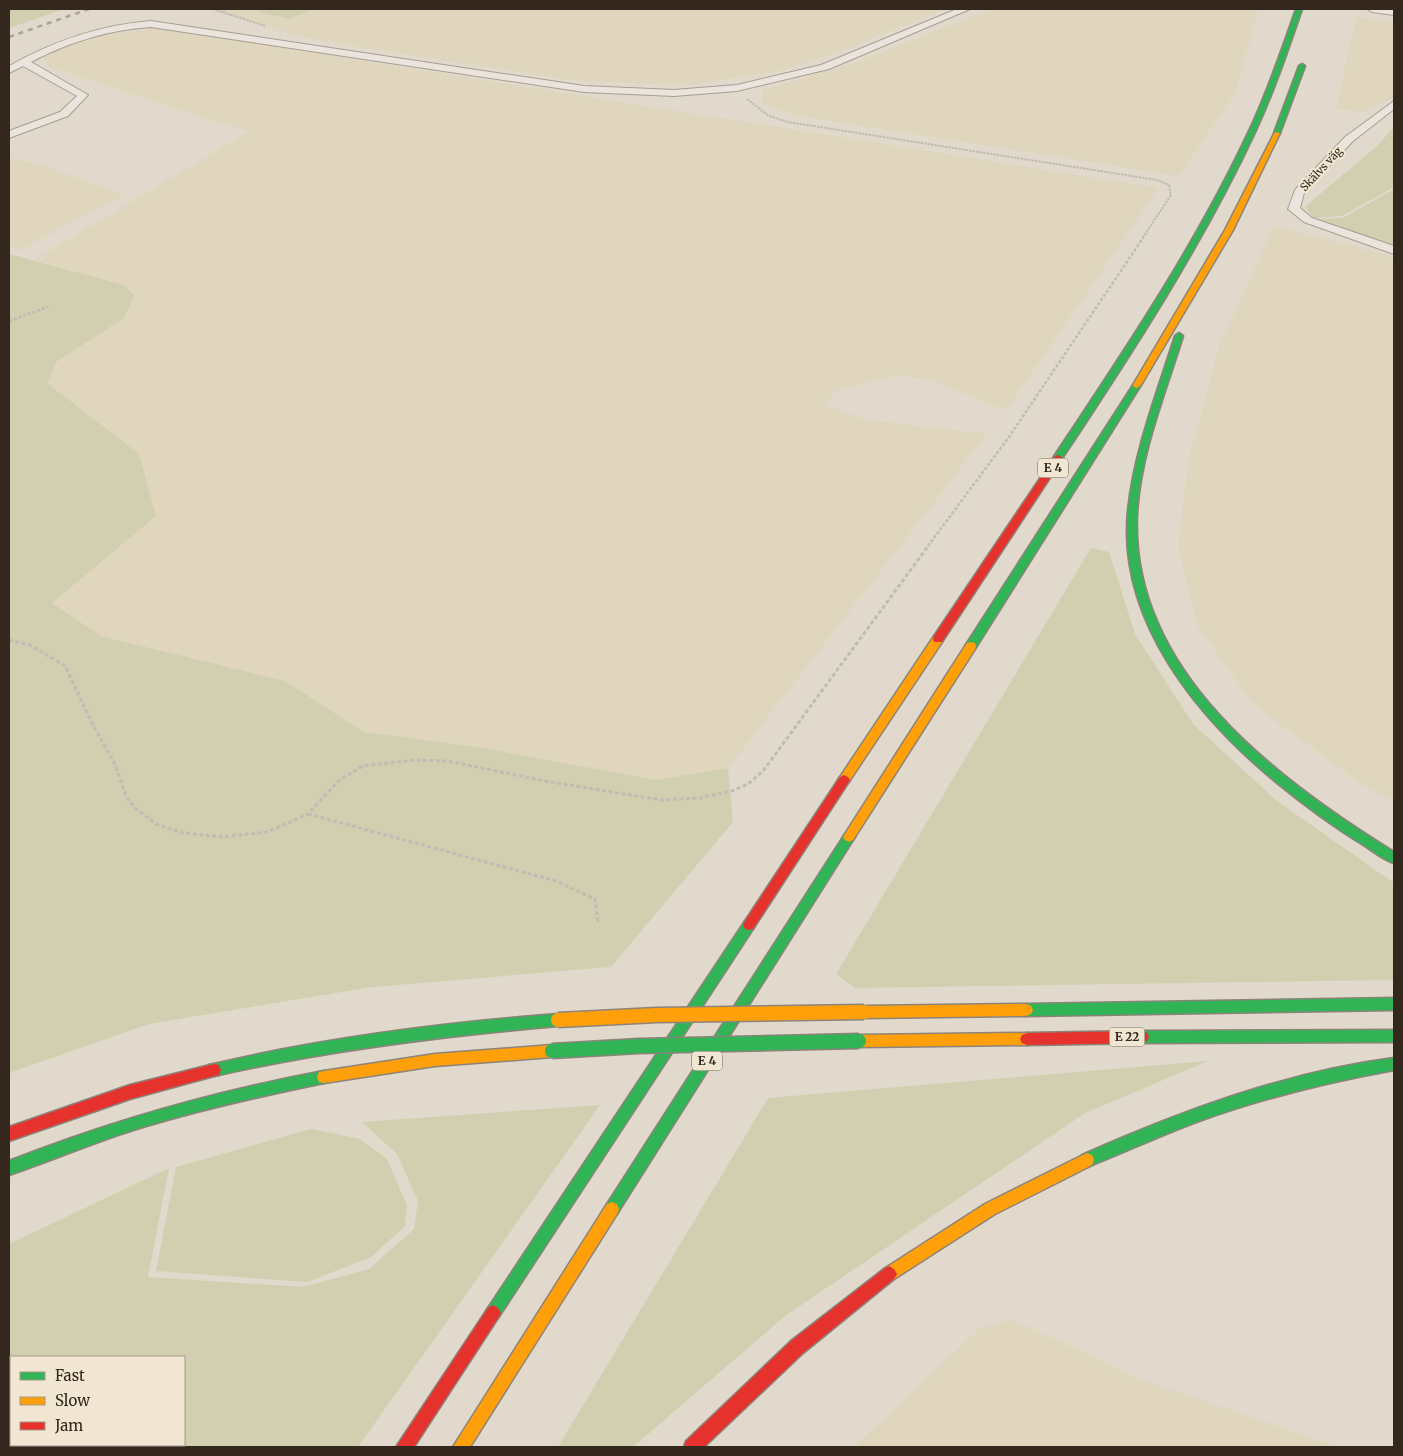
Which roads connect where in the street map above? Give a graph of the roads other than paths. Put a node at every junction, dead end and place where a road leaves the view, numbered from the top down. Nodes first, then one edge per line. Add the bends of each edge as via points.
1 (965, 9) edge
2 (1300, 9) edge
3 (1372, 9) edge
4 (1394, 12) edge
5 (1306, 56) dead end
6 (23, 62) junction
7 (9, 70) edge
8 (1394, 104) edge
9 (9, 135) edge
10 (1394, 250) edge
11 (1190, 301) junction
12 (1394, 858) edge
13 (1394, 1004) edge
14 (1394, 1036) edge
15 (1394, 1064) edge
16 (9, 1134) edge
17 (9, 1168) edge
18 (442, 1390) junction
19 (394, 1447) edge
20 (404, 1447) edge
21 (461, 1447) edge
22 (692, 1447) edge

1 - 6 street via 825,67 737,88 674,93 584,90 151,24 81,34
2 - 18 highway, E 4 via 1278,78 1251,141 1185,260 1081,427
3 - 4 street
5 - 11 highway, E 4 via 1250,194
6 - 7 street
6 - 9 street via 84,94 64,114
8 - 10 street, Skälvs väg via 1349,139 1299,192 1294,209 1308,220
11 - 12 highway via 1141,466 1132,539 1142,595 1176,667 1228,731 1290,788 1330,818
11 - 21 highway, E 4
13 - 16 highway, bridge via 657,1015 414,1032 255,1059 92,1104
14 - 17 highway, E 22, bridge via 640,1046 436,1060 260,1089 155,1115
15 - 22 highway via 1285,1087 1196,1114 1099,1152 1006,1200 911,1258 822,1325
18 - 19 highway
18 - 20 highway, E 4

